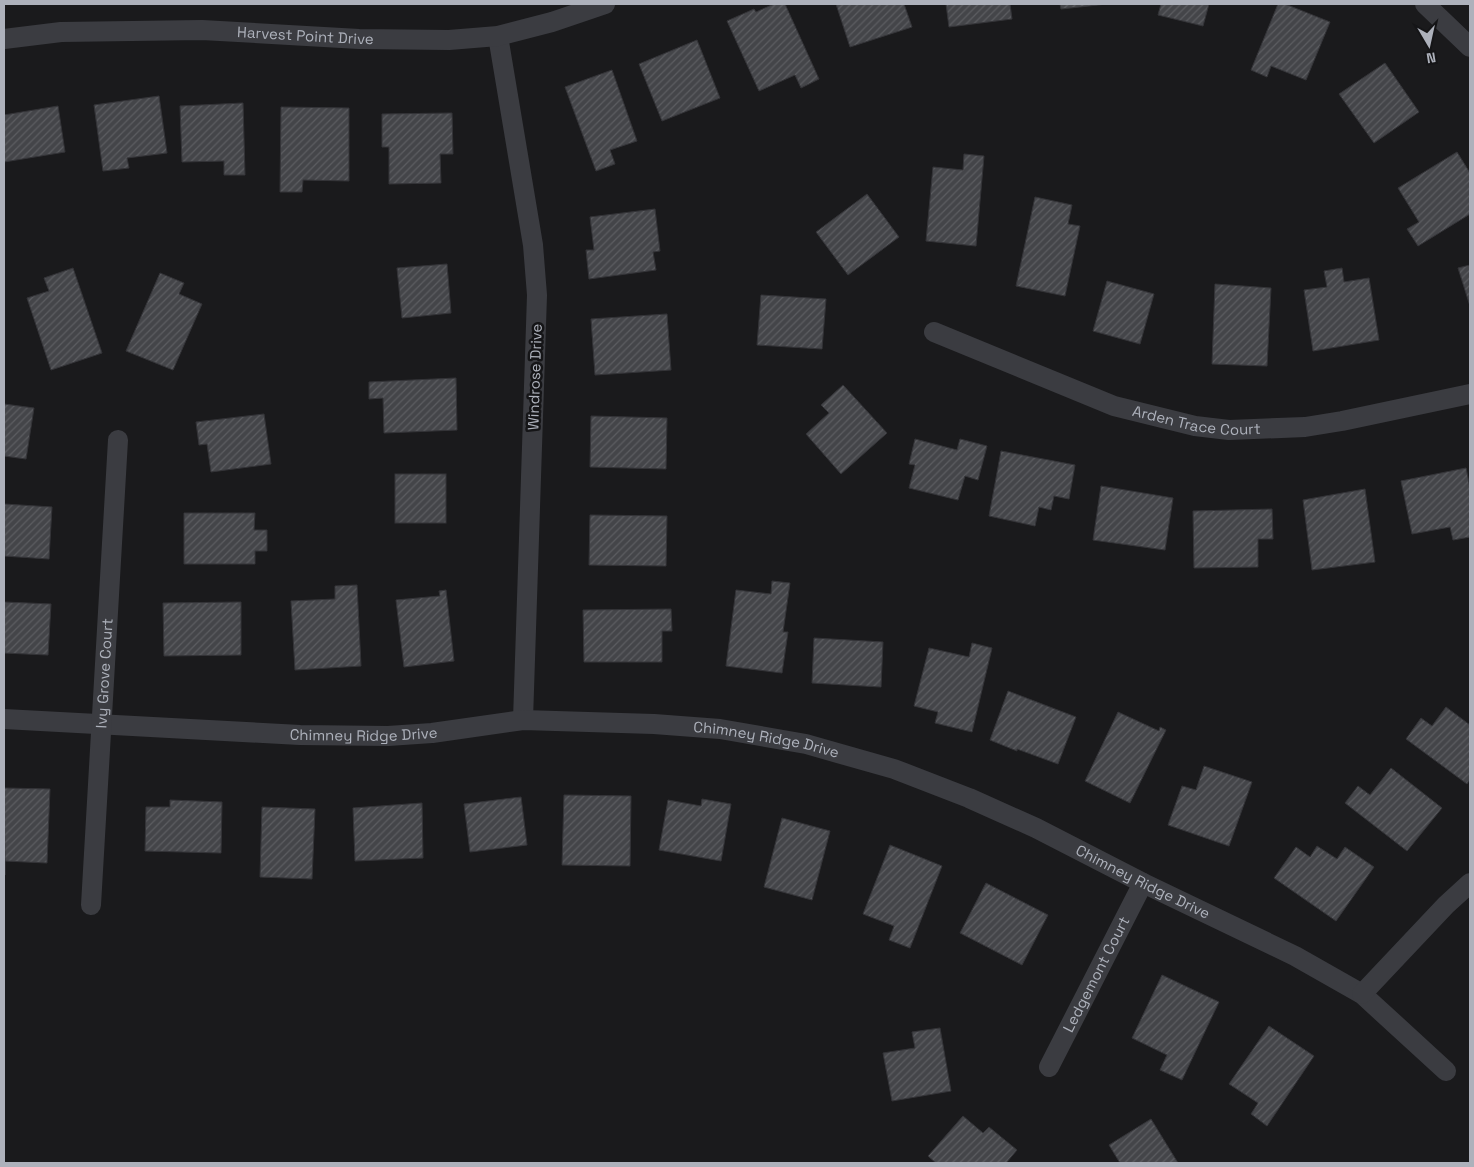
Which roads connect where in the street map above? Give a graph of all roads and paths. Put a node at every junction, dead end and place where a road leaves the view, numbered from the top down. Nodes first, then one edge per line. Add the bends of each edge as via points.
1 (605, 4) edge
2 (1425, 4) edge
3 (498, 36) junction
4 (4, 39) edge
5 (1470, 46) edge
6 (934, 332) dead end
7 (1470, 394) edge
8 (118, 440) dead end
9 (4, 719) edge
10 (523, 720) junction
11 (102, 724) junction
12 (1143, 883) junction
13 (1470, 883) edge
14 (91, 905) dead end
15 (1362, 994) junction
16 (1049, 1067) dead end
17 (1446, 1071) dead end

1 - 3 street, Harvest Point Drive
2 - 5 street
3 - 4 street, Harvest Point Drive via 449,40 359,39 202,30 61,32
3 - 10 street, Windrose Drive via 533,245 537,295
6 - 7 street, Arden Trace Court via 1114,406 1196,426 1229,430 1305,428
8 - 11 street, Ivy Grove Court
9 - 11 street, Chimney Ridge Drive
10 - 11 street, Chimney Ridge Drive via 432,734 388,736 300,735
10 - 12 street, Chimney Ridge Drive via 654,724 720,730 806,744 894,769 970,798
11 - 14 street, Ivy Grove Court
12 - 15 street, Chimney Ridge Drive via 1295,956
12 - 16 street, Ledgemont Court
13 - 15 street
15 - 17 street, Chimney Ridge Drive

